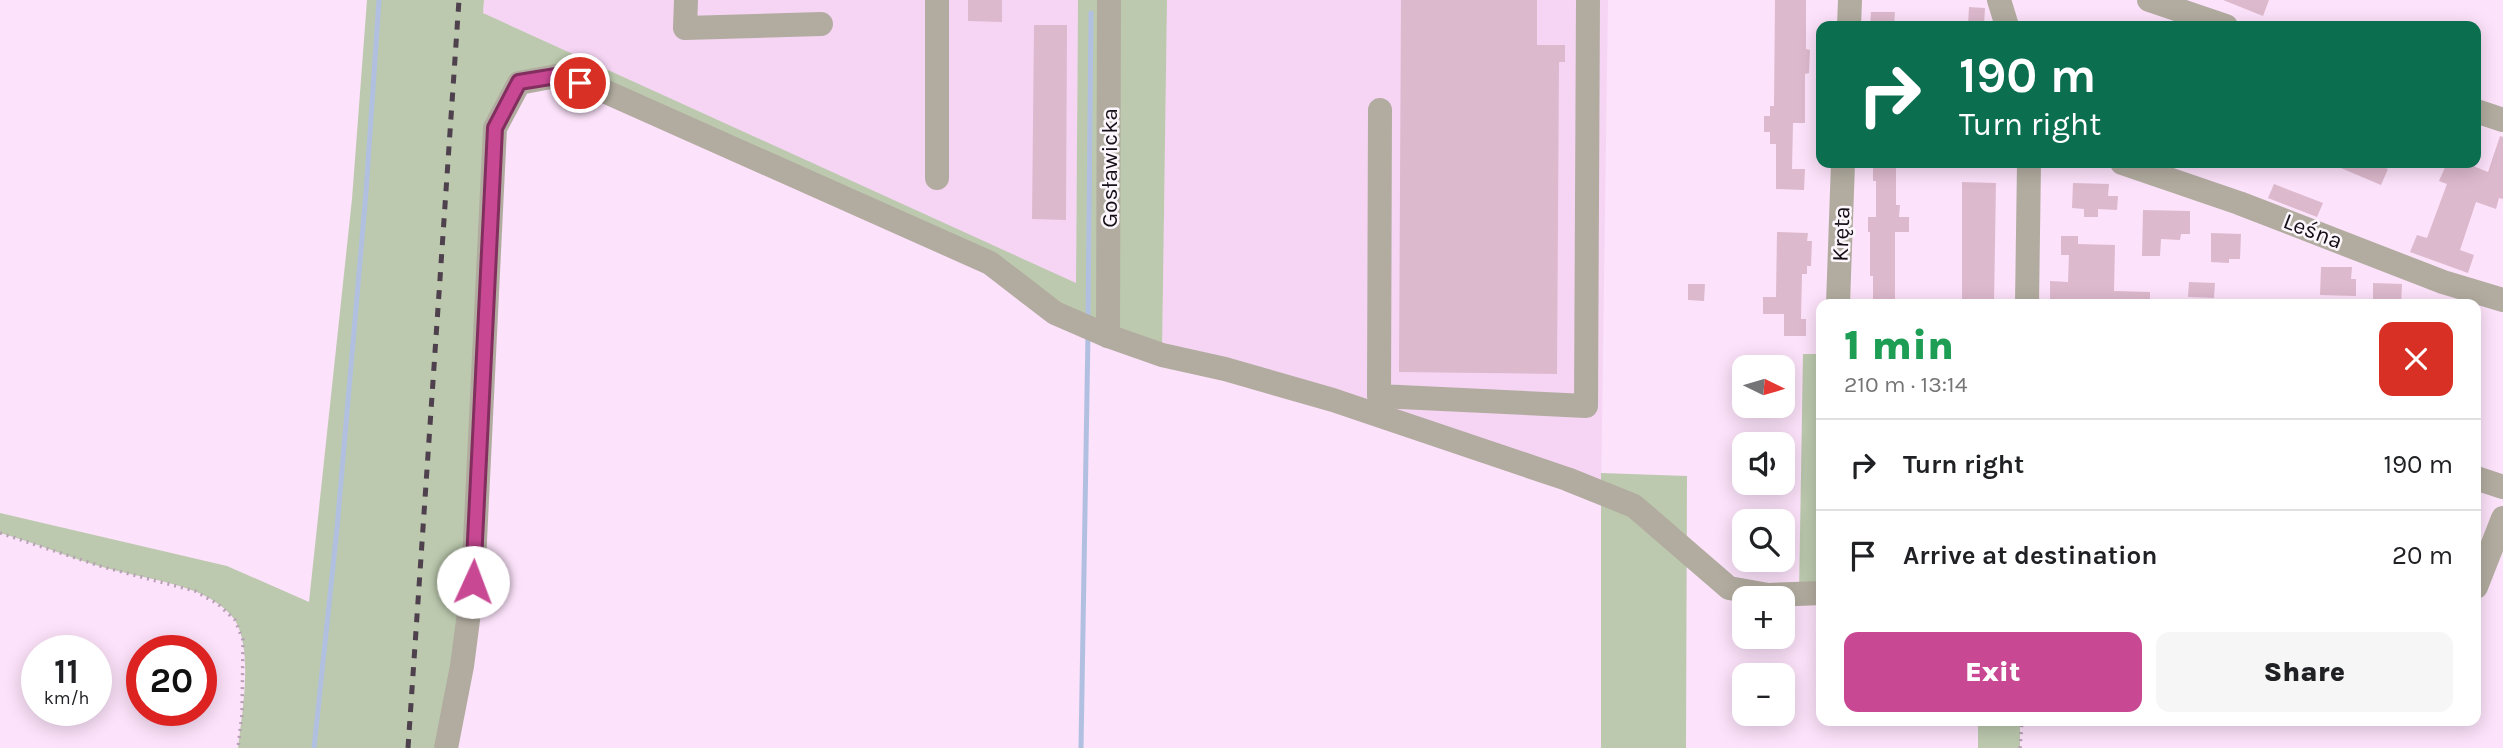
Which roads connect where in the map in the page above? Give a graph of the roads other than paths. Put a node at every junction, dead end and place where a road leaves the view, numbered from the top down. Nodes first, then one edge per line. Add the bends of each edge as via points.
1 (686, 0) edge
2 (937, 0) edge
3 (1109, 0) edge
4 (1588, 0) edge
5 (1850, 0) edge
6 (1999, 0) edge
7 (2149, 0) edge
8 (1849, 21) edge
9 (2005, 21) edge
10 (2211, 21) edge
11 (821, 24) dead end
12 (1380, 110) dead end
13 (2481, 113) edge
14 (2503, 120) edge
15 (1843, 168) edge
16 (2029, 168) edge
17 (2137, 168) edge
18 (937, 178) dead end
19 (1838, 299) edge
20 (2027, 299) edge
21 (2503, 300) edge
22 (1108, 336) junction
23 (2481, 480) edge
24 (2503, 487) edge
25 (2503, 518) edge
26 (2481, 574) edge
27 (1816, 593) edge
28 (446, 748) edge

1 - 11 street via 685,28
2 - 18 street
3 - 22 street, Gosławicka
4 - 12 street via 1586,406 1379,396
5 - 8 street
6 - 9 street
7 - 10 street
13 - 14 street
15 - 19 street, Kręta
16 - 20 street
17 - 21 street, Leśna
22 - 27 street via 1162,355 1333,400 1634,506 1729,588 1768,595
22 - 28 street via 1055,313 990,263 604,91 556,76 519,82 495,128 473,582
23 - 24 street
25 - 26 street

